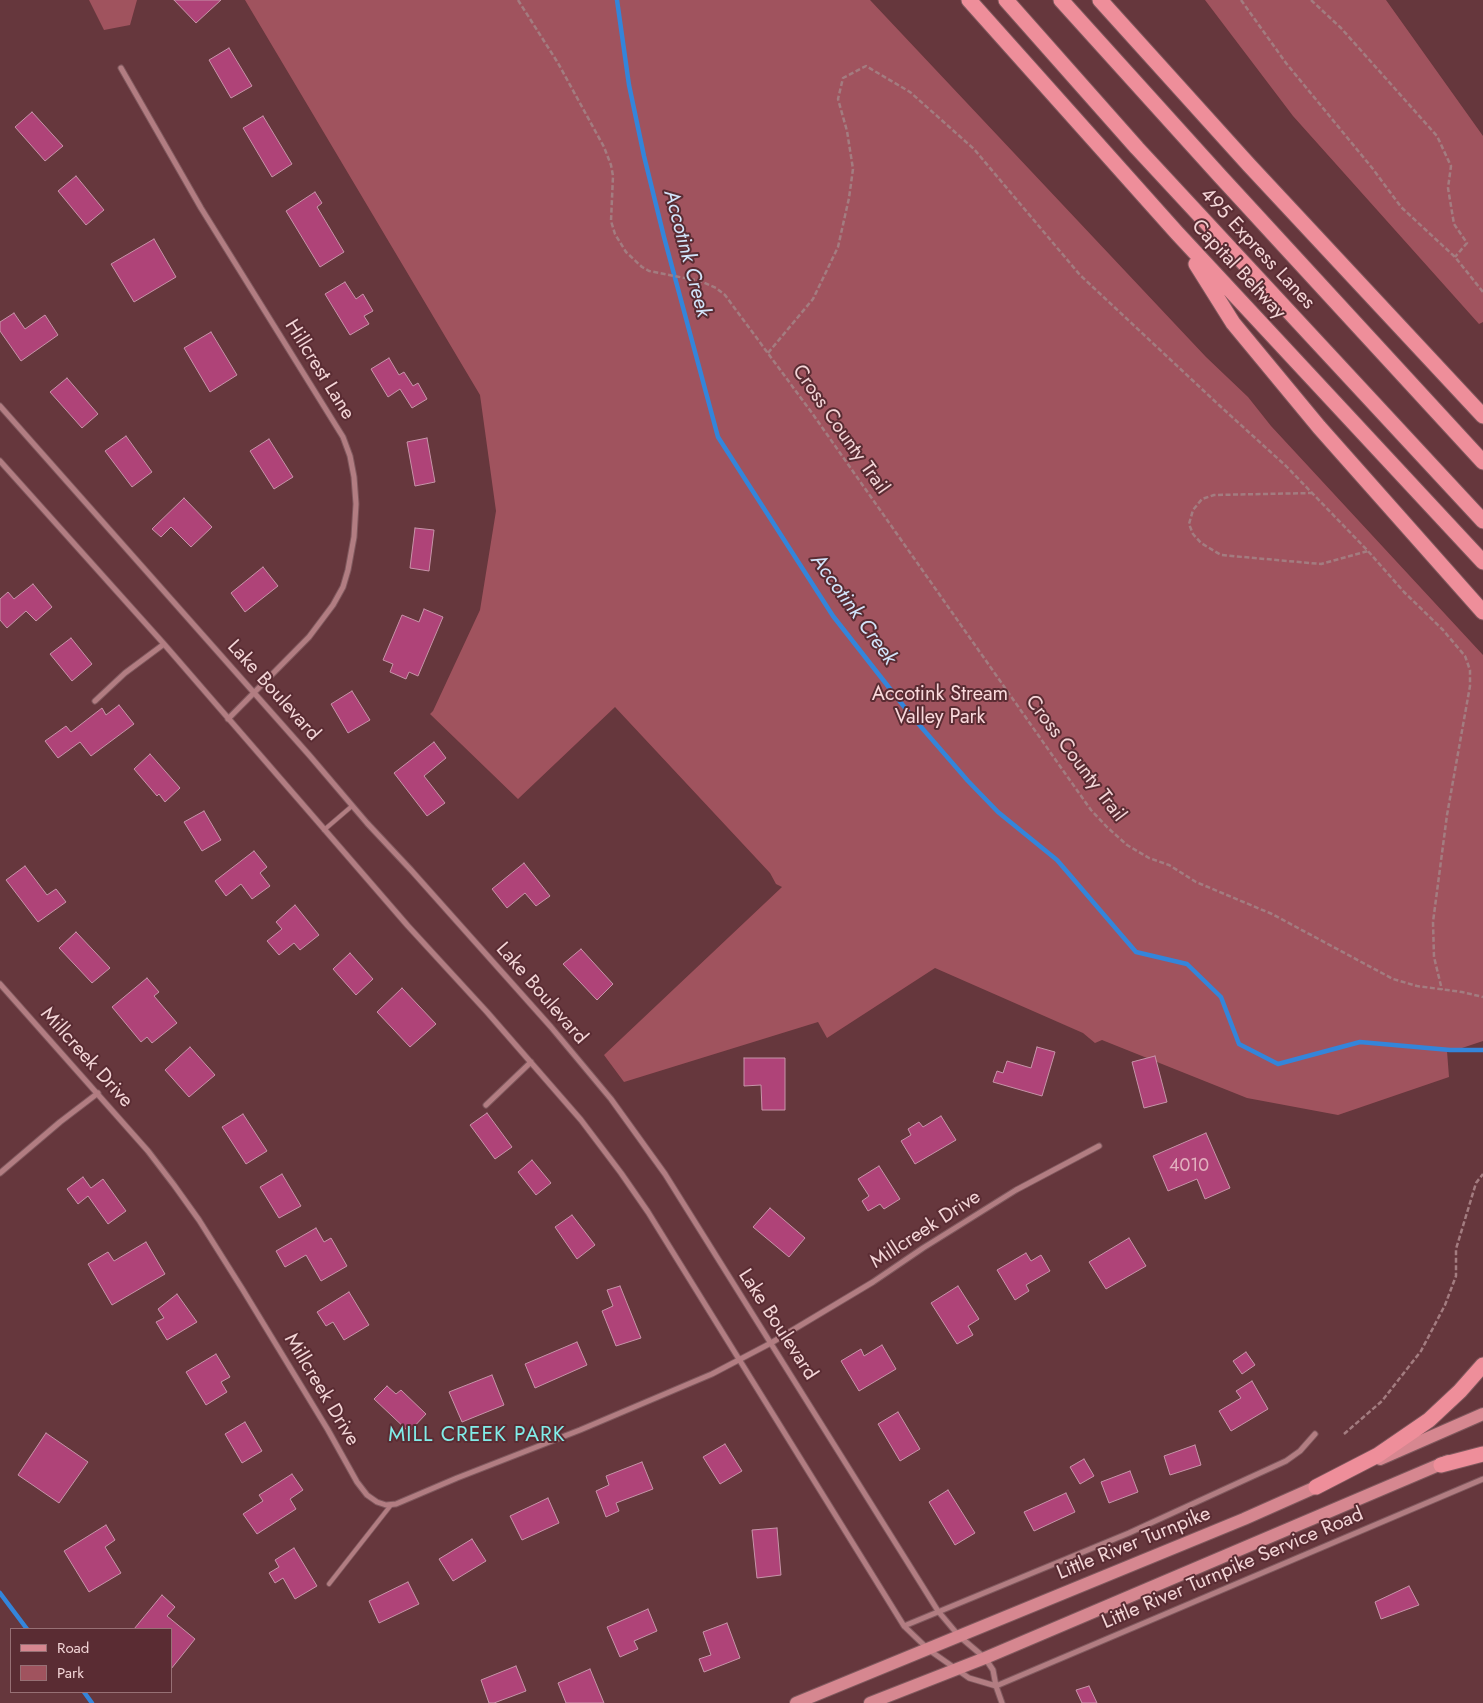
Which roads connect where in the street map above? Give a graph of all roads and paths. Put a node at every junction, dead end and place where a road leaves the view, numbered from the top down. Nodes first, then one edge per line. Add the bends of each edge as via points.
1 (518, 0) edge
2 (969, 0) edge
3 (1006, 0) edge
4 (1061, 0) edge
5 (1100, 0) edge
6 (1241, 0) edge
7 (1311, 0) edge
8 (120, 68) dead end
9 (1177, 233) junction
10 (1455, 257) junction
11 (1483, 292) edge
12 (768, 353) junction
13 (1464, 395) junction
14 (0, 406) edge
15 (1483, 406) edge
16 (1483, 416) edge
17 (0, 461) edge
18 (1483, 462) edge
19 (1312, 493) junction
20 (1483, 521) edge
21 (1368, 551) junction
22 (1483, 562) edge
23 (1483, 612) edge
24 (164, 644) junction
25 (254, 693) junction
26 (94, 701) dead end
27 (228, 718) junction
28 (352, 806) junction
29 (324, 830) junction
30 (0, 984) edge
31 (1442, 990) junction
32 (1483, 998) edge
33 (531, 1062) junction
34 (98, 1093) junction
35 (486, 1105) dead end
36 (1099, 1146) dead end
37 (0, 1173) edge
38 (1483, 1174) edge
39 (770, 1343) junction
40 (739, 1360) junction
41 (1483, 1365) edge
42 (1483, 1414) edge
43 (1315, 1434) dead end
44 (1344, 1434) dead end
45 (1483, 1447) edge
46 (1483, 1454) edge
47 (1441, 1464) junction
48 (1483, 1480) edge
49 (1316, 1487) junction
50 (391, 1505) junction
51 (329, 1584) dead end
52 (938, 1611) junction
53 (904, 1626) junction
54 (959, 1636) junction
55 (928, 1650) junction
56 (985, 1658) junction
57 (958, 1669) junction
58 (996, 1686) junction
59 (796, 1703) edge
60 (870, 1703) edge
61 (1002, 1703) edge

1 - 12 path, Cross County Trail via 558,63 604,147 613,176 611,221 626,252 649,271 700,281 716,288 725,295
2 - 9 highway, Capital Beltway
3 - 20 highway, 495 Express Lanes via 1144,156
4 - 18 highway, 495 Express Lanes
5 - 13 highway via 1248,165
6 - 10 path via 1286,63 1401,207
7 - 10 path via 1341,28 1437,136 1451,166 1448,188 1454,224 1467,243
8 - 25 street, Hillcrest Lane via 201,208 343,437 350,456 356,504 354,537 343,587 309,637
9 - 22 highway, Capital Beltway
9 - 23 highway via 1233,323 1319,427
10 - 11 path
12 - 19 path via 813,300 838,247 853,169 838,99 843,78 866,66 910,92 974,149 1080,275
12 - 31 path, Cross County Trail via 1091,810 1107,827 1127,845 1149,858 1272,914 1393,979
13 - 15 highway
13 - 16 highway
14 - 25 street, Lake Boulevard
17 - 24 street
19 - 21 path
19 - 21 path via 1214,495 1202,500 1193,510 1189,524 1192,534 1201,543 1221,554 1321,564
21 - 31 path via 1465,656 1470,670 1433,922 1434,957
24 - 26 street
24 - 27 street
25 - 27 street, Hillcrest Lane
25 - 28 street, Lake Boulevard
27 - 29 street
28 - 29 lane
28 - 39 street, Lake Boulevard via 611,1098 665,1174
29 - 33 street
30 - 34 street, Millcreek Drive
31 - 32 path, Cross County Trail
33 - 35 street
33 - 40 street via 621,1173
34 - 37 street
34 - 50 street, Millcreek Drive via 148,1151 199,1220 367,1495 377,1502
36 - 39 street, Millcreek Drive via 1016,1190 873,1282
38 - 44 path via 1476,1183 1456,1249 1456,1276 1445,1305 1420,1351 1382,1400
39 - 40 street, Millcreek Drive
39 - 52 street, Lake Boulevard
40 - 50 street via 580,1430
40 - 53 street
41 - 49 highway via 1460,1391 1422,1424 1378,1455
42 - 49 main road, Little River Turnpike
43 - 52 street via 1286,1461 1129,1533
45 - 47 main road
46 - 47 highway
47 - 56 main road
48 - 58 street, Little River Turnpike Service Road
49 - 54 main road, Little River Turnpike
50 - 51 lane
52 - 53 street
52 - 54 street, Lake Boulevard
53 - 55 street
54 - 55 main road, Little River Turnpike
54 - 56 street, Lake Boulevard
55 - 57 street
55 - 59 main road, Little River Turnpike
56 - 57 main road
56 - 58 street via 993,1670
57 - 58 street via 969,1678
57 - 60 main road
58 - 61 street

